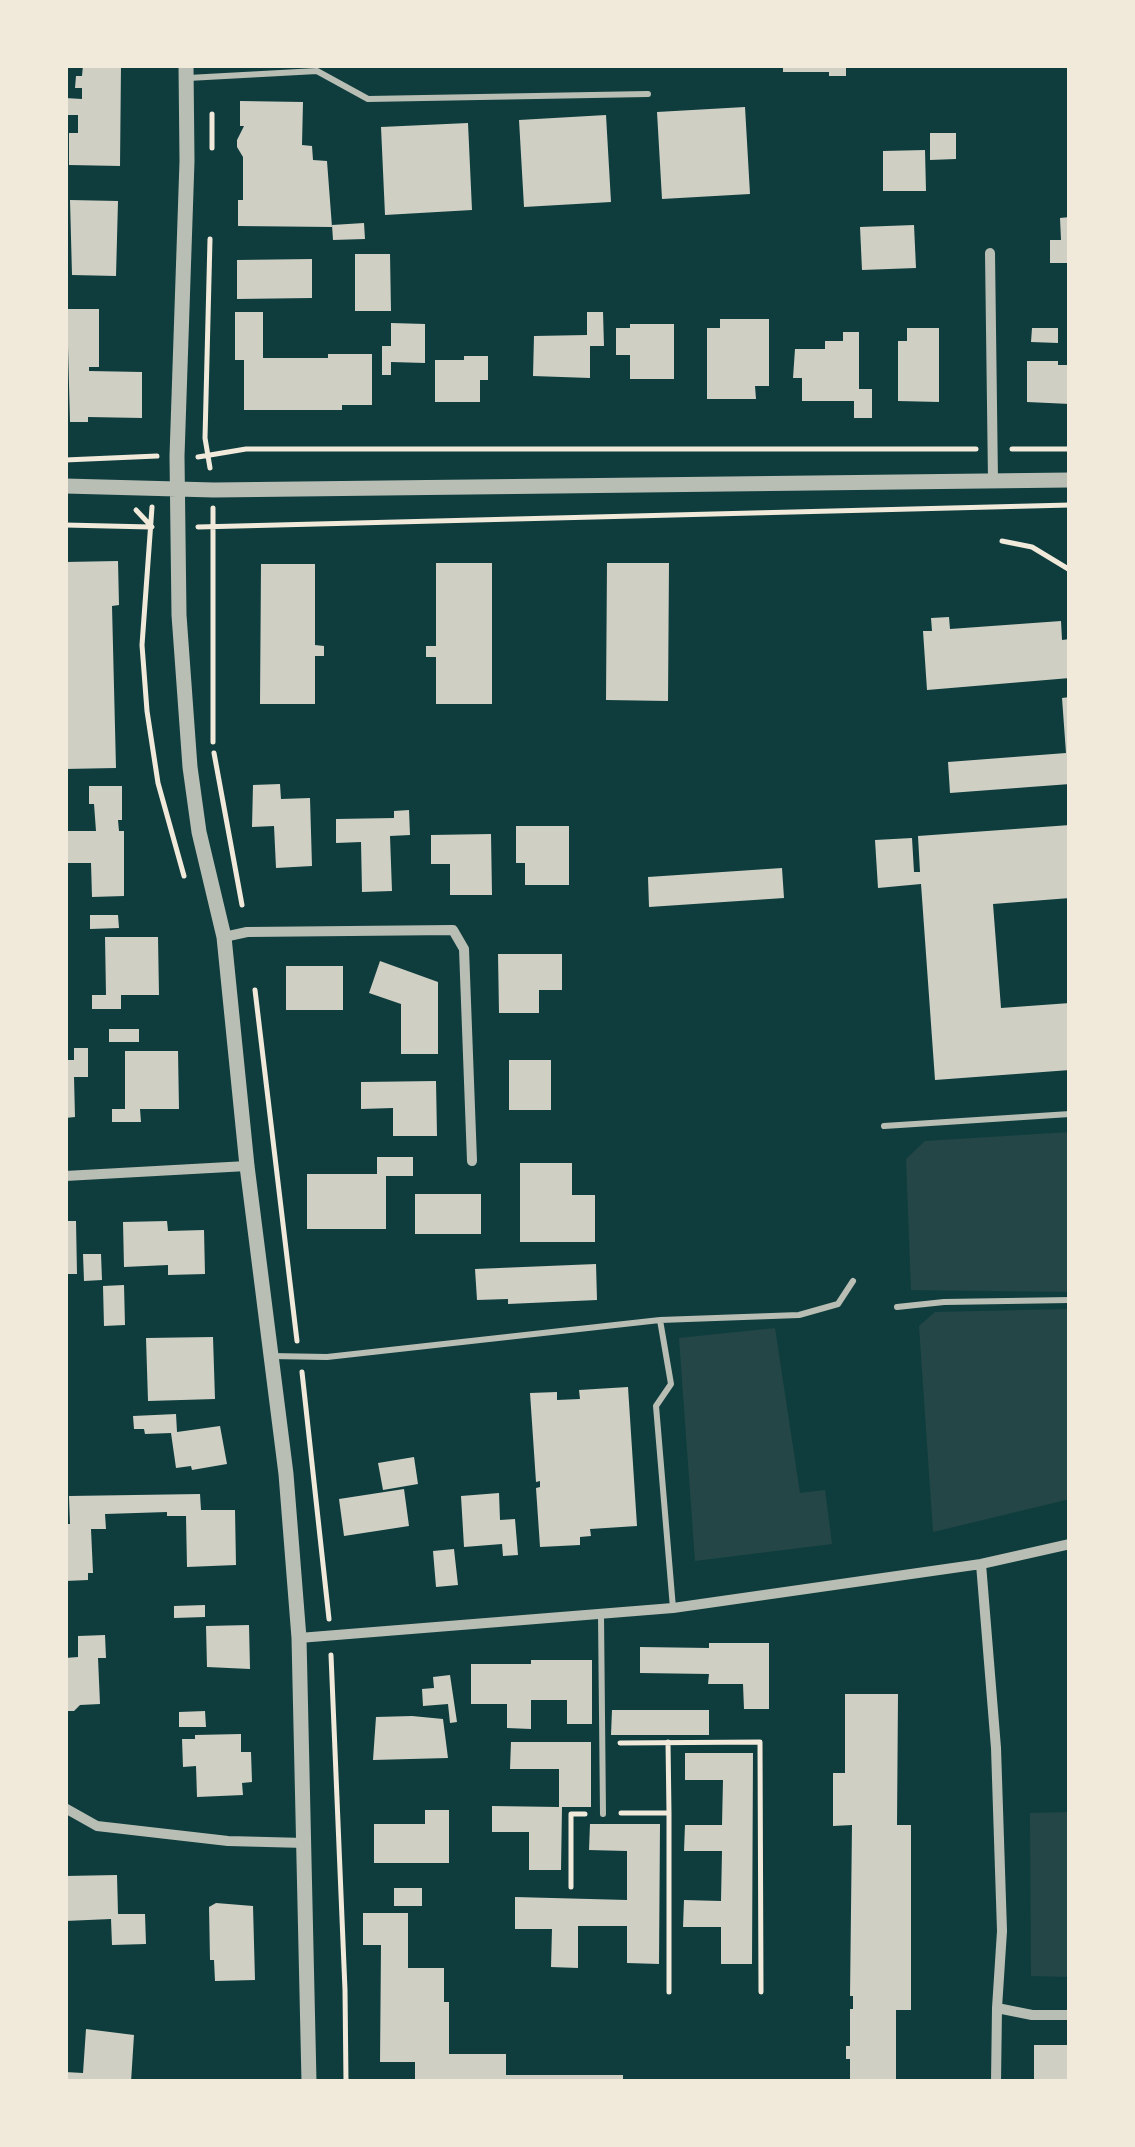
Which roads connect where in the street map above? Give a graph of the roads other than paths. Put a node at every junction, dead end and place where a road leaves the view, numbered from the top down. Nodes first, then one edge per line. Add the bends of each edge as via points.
1 (187, 71) edge
2 (648, 94) dead end
3 (990, 254) dead end
4 (1070, 480) edge
5 (993, 481) junction
6 (65, 486) edge
7 (178, 490) junction
8 (224, 937) junction
9 (1070, 1114) edge
10 (884, 1126) dead end
11 (472, 1161) dead end
12 (247, 1166) junction
13 (65, 1176) edge
14 (853, 1281) dead end
15 (1070, 1300) edge
16 (897, 1307) dead end
17 (660, 1320) junction
18 (271, 1356) junction
19 (1070, 1544) edge
20 (981, 1564) junction
21 (673, 1608) junction
22 (602, 1616) junction
23 (299, 1638) junction
24 (65, 1808) edge
25 (603, 1814) road end
26 (305, 1844) junction
27 (996, 2008) junction
28 (1070, 2015) edge
29 (309, 2082) edge
30 (996, 2082) edge

1 - 2 lane via 317,71 368,98
1 - 7 street
3 - 5 street
4 - 5 street
5 - 7 street
6 - 7 street
7 - 8 street via 190,767
8 - 11 street via 453,930 464,948
8 - 12 street
9 - 10 lane
12 - 13 street
12 - 18 street
14 - 17 lane via 838,1304 798,1314
15 - 16 lane
17 - 18 lane via 408,1350
17 - 21 lane via 671,1384 656,1406
18 - 23 street
19 - 20 street
20 - 21 street
20 - 27 street via 997,1767 1002,1931
21 - 22 street
22 - 23 street
22 - 25 lane
23 - 26 street
24 - 26 street via 97,1826
26 - 29 street
27 - 28 street
27 - 30 street

